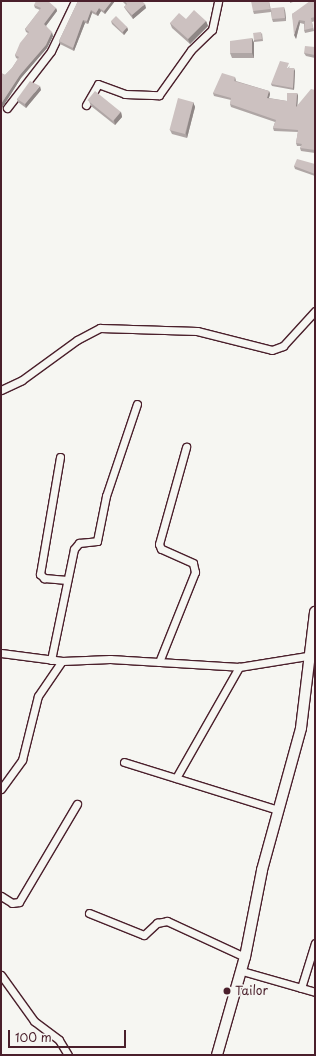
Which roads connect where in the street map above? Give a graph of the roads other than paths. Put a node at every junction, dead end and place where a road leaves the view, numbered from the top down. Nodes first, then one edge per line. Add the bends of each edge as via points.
1 (75, 1) edge
2 (218, 1) edge
3 (86, 105) dead end
4 (7, 108) dead end
5 (315, 311) edge
6 (1, 390) edge
7 (137, 404) dead end
8 (186, 447) dead end
9 (60, 457) dead end
10 (67, 580) junction
11 (315, 612) edge
12 (312, 636) edge
13 (1, 653) edge
14 (307, 656) junction
15 (51, 660) junction
16 (62, 661) junction
17 (160, 662) junction
18 (239, 666) junction
19 (124, 762) dead end
20 (176, 778) junction
21 (1, 789) edge
22 (77, 804) dead end
23 (278, 810) junction
24 (1, 896) edge
25 (89, 913) dead end
26 (315, 942) edge
27 (245, 957) junction
28 (242, 971) junction
29 (1, 975) edge
30 (301, 988) junction
31 (315, 992) edge
32 (68, 1055) edge
33 (217, 1055) edge

1 - 4 street via 52,51
2 - 3 street via 212,30 191,50 159,95 125,94 98,84
5 - 6 street via 283,346 272,350 198,332 100,328 77,340 22,380
7 - 10 street via 106,496 97,541 76,545
8 - 17 street via 160,544 161,549 193,563 195,572
9 - 10 street via 40,574 44,578
10 - 15 street
11 - 12 street
12 - 14 street
13 - 15 street
14 - 18 street
14 - 23 street via 301,728
15 - 16 street
16 - 17 street
16 - 21 street via 38,696 22,760
17 - 18 street
18 - 20 street
19 - 20 street
20 - 23 street
22 - 24 street via 19,902 12,903
23 - 27 street
25 - 27 street via 144,935 157,923 167,921
26 - 30 street
27 - 28 street
28 - 30 street
28 - 33 street
29 - 32 street via 34,1021 59,1040
30 - 31 street

